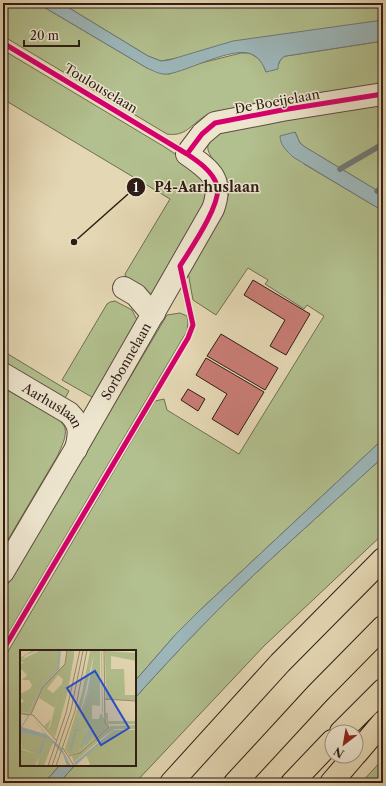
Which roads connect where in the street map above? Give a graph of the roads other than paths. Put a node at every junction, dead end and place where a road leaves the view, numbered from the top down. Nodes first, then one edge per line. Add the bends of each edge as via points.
1 (383, 94) edge
2 (188, 154) joint
3 (3, 374) edge
4 (76, 450) junction
5 (383, 559) edge
6 (3, 572) edge
7 (383, 627) edge
8 (383, 690) edge
9 (383, 722) edge
10 (349, 724) edge
11 (364, 744) edge
12 (324, 749) edge
13 (347, 764) edge
14 (171, 783) edge
15 (234, 783) edge
16 (292, 783) edge
17 (331, 783) edge

1 - 2 street, De Boeijelaan via 215,123 202,134
2 - 4 street, Sorbonnelaan via 212,175 218,186 218,198 206,223 139,303
3 - 4 street, Aarhuslaan via 75,419 79,437
4 - 6 street, Sorbonnelaan
5 - 14 highway via 280,663
7 - 15 highway
8 - 10 highway
9 - 11 highway
12 - 16 highway
13 - 17 highway

